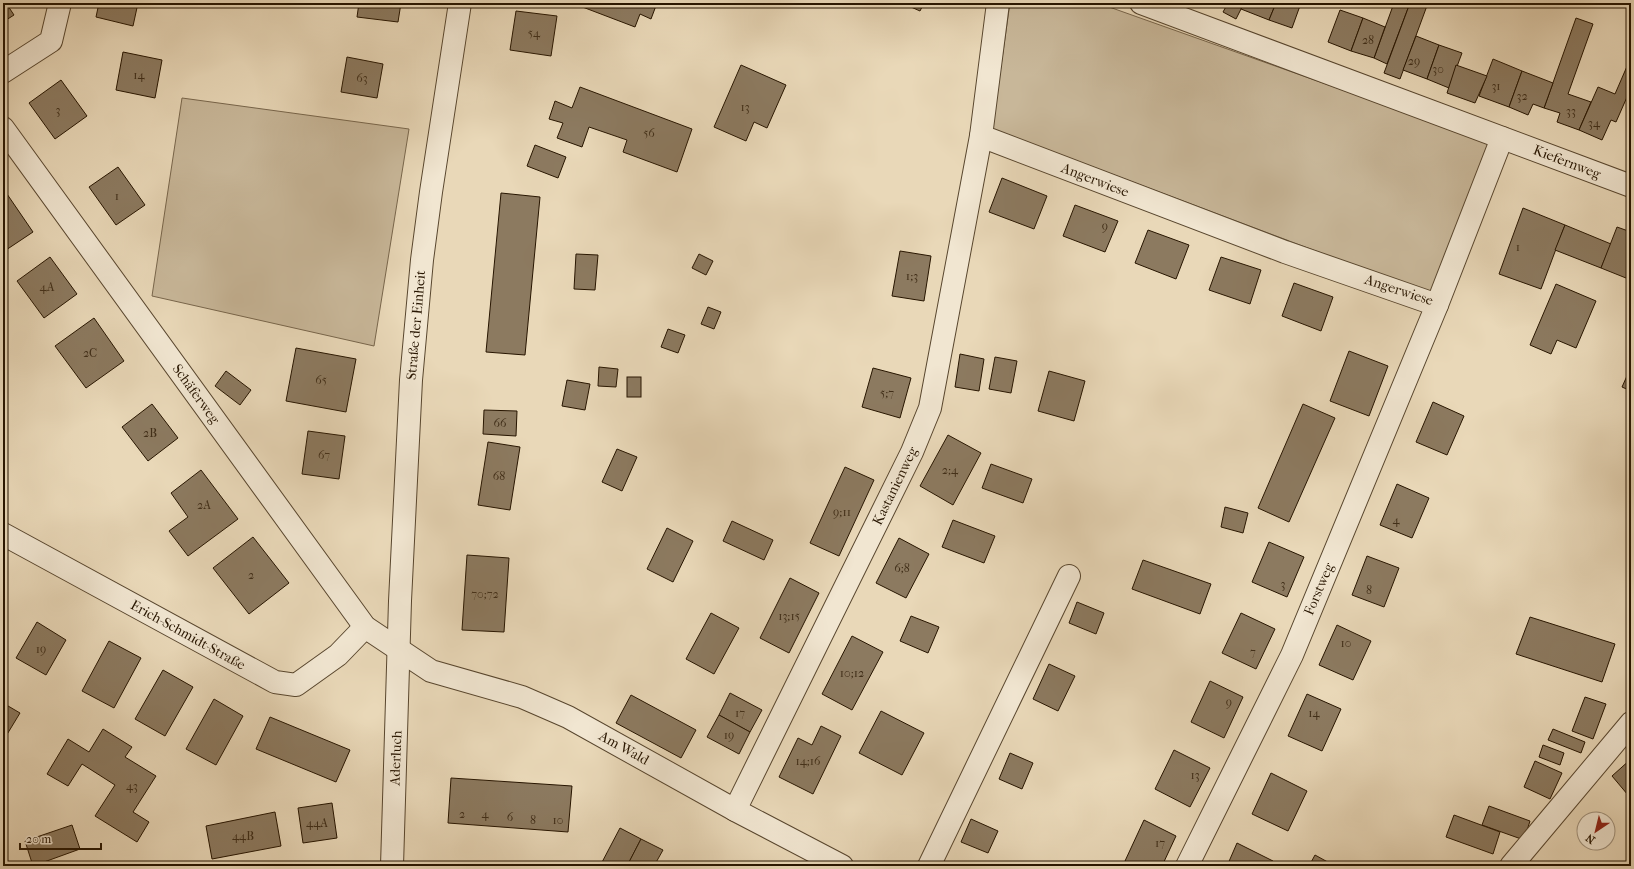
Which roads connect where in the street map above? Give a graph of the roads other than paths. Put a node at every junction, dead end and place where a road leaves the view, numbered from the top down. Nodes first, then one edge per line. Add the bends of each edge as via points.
1 (60, 3) edge
2 (460, 3) edge
3 (998, 3) edge
4 (1141, 3) edge
5 (3, 72) edge
6 (3, 128) edge
7 (981, 136) junction
8 (1502, 138) junction
9 (1631, 186) edge
10 (1437, 305) junction
11 (3, 534) edge
12 (1069, 576) dead end
13 (365, 627) junction
14 (399, 650) junction
15 (1631, 724) edge
16 (735, 810) junction
17 (392, 866) edge
18 (842, 866) edge
19 (929, 866) edge
20 (1187, 866) edge
21 (1511, 866) edge

1 - 5 street via 51,41
2 - 14 street, Straße der Einheit via 431,192 414,343
3 - 7 street
4 - 8 street
6 - 13 street, Schäferweg
7 - 10 street, Angerwiese via 1285,252
7 - 16 street, Kastanienweg via 930,408 912,452
8 - 9 street, Kiefernweg
8 - 10 street, Angerwiese
10 - 20 street, Forstweg via 1292,655
11 - 13 street, Erich-Schmidt-Straße via 274,682 296,685 338,655
12 - 19 street
13 - 14 street, Schäferweg
14 - 16 street, Am Wald via 431,671 522,697 568,717
14 - 17 street, Aderluch
15 - 21 street
16 - 18 street, Am Wald

